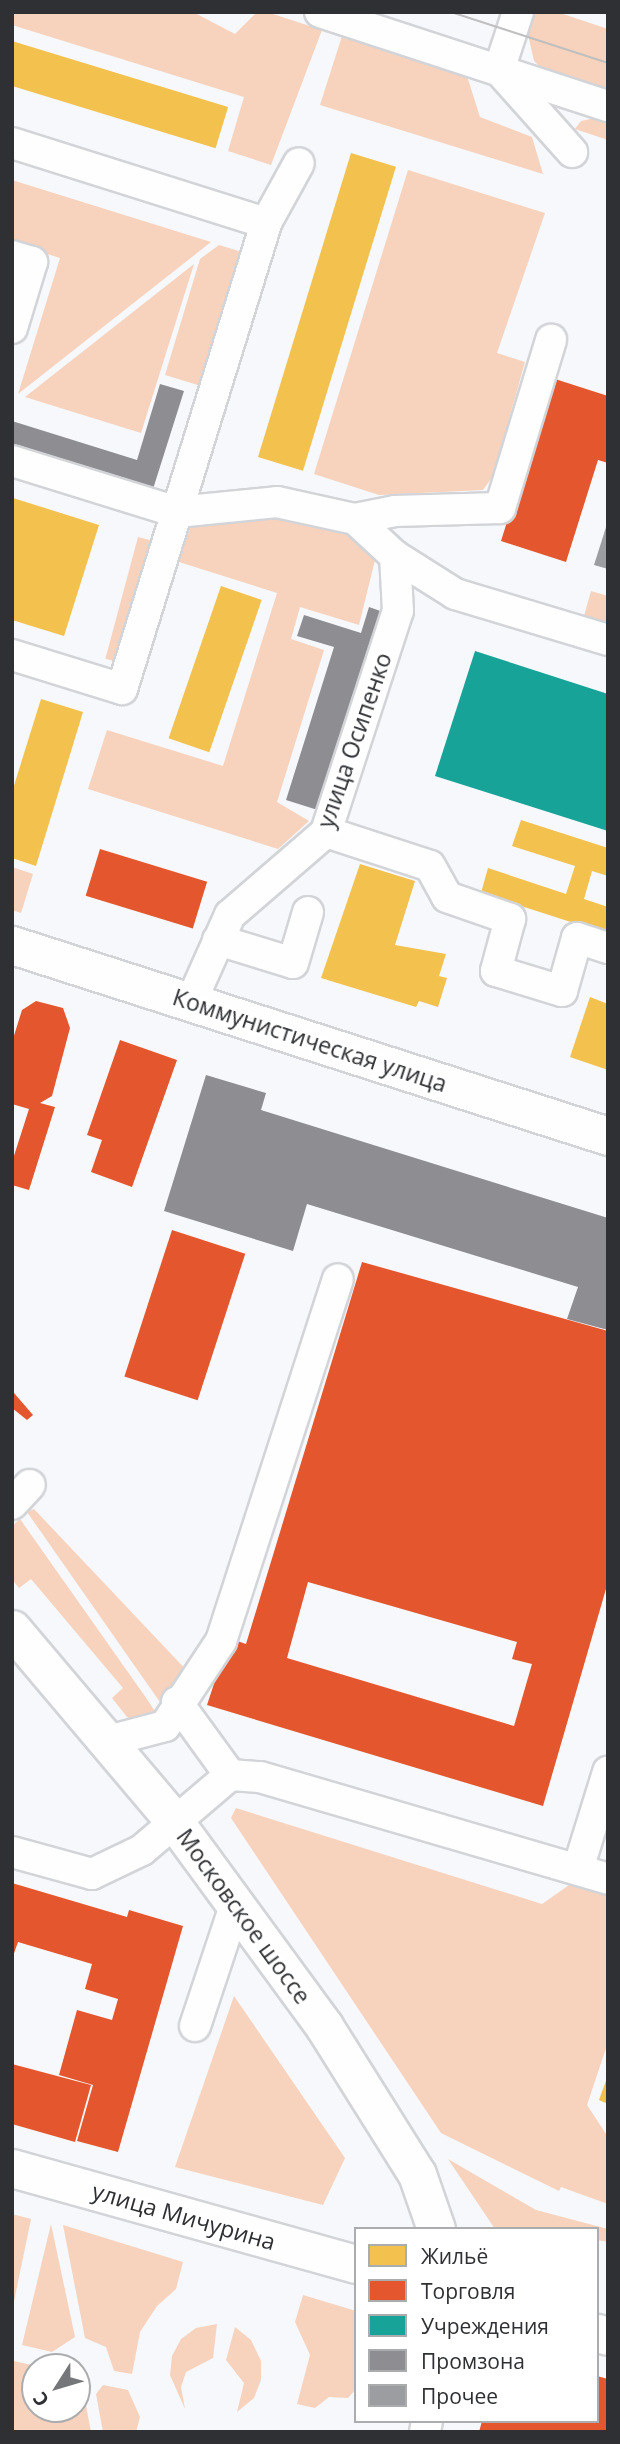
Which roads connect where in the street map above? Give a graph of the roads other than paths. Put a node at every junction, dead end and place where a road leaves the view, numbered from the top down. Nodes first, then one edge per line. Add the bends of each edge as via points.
1 (320, 12) edge
2 (517, 12) edge
3 (499, 70) junction
4 (608, 106) edge
5 (12, 143) edge
6 (572, 152) dead end
7 (299, 163) dead end
8 (266, 223) junction
9 (12, 256) edge
10 (12, 328) edge
11 (551, 340) dead end
12 (12, 461) edge
13 (177, 512) junction
14 (355, 519) junction
15 (396, 556) junction
16 (608, 640) edge
17 (12, 655) edge
18 (326, 832) junction
19 (308, 912) dead end
20 (218, 940) junction
21 (12, 945) edge
22 (608, 947) edge
23 (191, 1002) junction
24 (608, 1136) edge
25 (338, 1279) dead end
26 (13, 1633) edge
27 (177, 1702) junction
28 (108, 1741) junction
29 (608, 1772) edge
30 (230, 1775) junction
31 (174, 1821) junction
32 (12, 1852) edge
33 (578, 1869) junction
34 (608, 1879) edge
35 (236, 1903) junction
36 (195, 2025) dead end
37 (12, 2168) edge
38 (435, 2227) edge
39 (354, 2262) edge

1 - 3 street
2 - 3 street
3 - 4 street
3 - 6 street
5 - 8 street
7 - 8 street
8 - 13 street
9 - 10 street via 32,262
11 - 14 street via 500,508 395,511
12 - 13 street
13 - 14 street via 277,502
13 - 17 street via 122,689
14 - 15 street
15 - 16 street via 455,594
15 - 18 street, улица Осипенко via 398,611
18 - 20 street, улица Осипенко via 230,915
18 - 22 street via 430,866 447,897 510,919 496,971 562,991 577,938
19 - 20 street via 293,963
20 - 23 street, улица Осипенко
21 - 23 main road, Коммунистическая улица
23 - 24 main road, Коммунистическая улица
25 - 27 street via 221,1641
26 - 28 main road, Московское шоссе
27 - 28 street via 165,1726
27 - 30 street
28 - 31 main road, Московское шоссе
29 - 33 street
30 - 31 street
30 - 33 street via 260,1777
31 - 32 street via 142,1850 92,1874
31 - 35 main road, Московское шоссе
33 - 34 street
35 - 36 street
35 - 38 main road, Московское шоссе via 324,2026 402,2148 417,2174
37 - 39 main road, улица Мичурина

